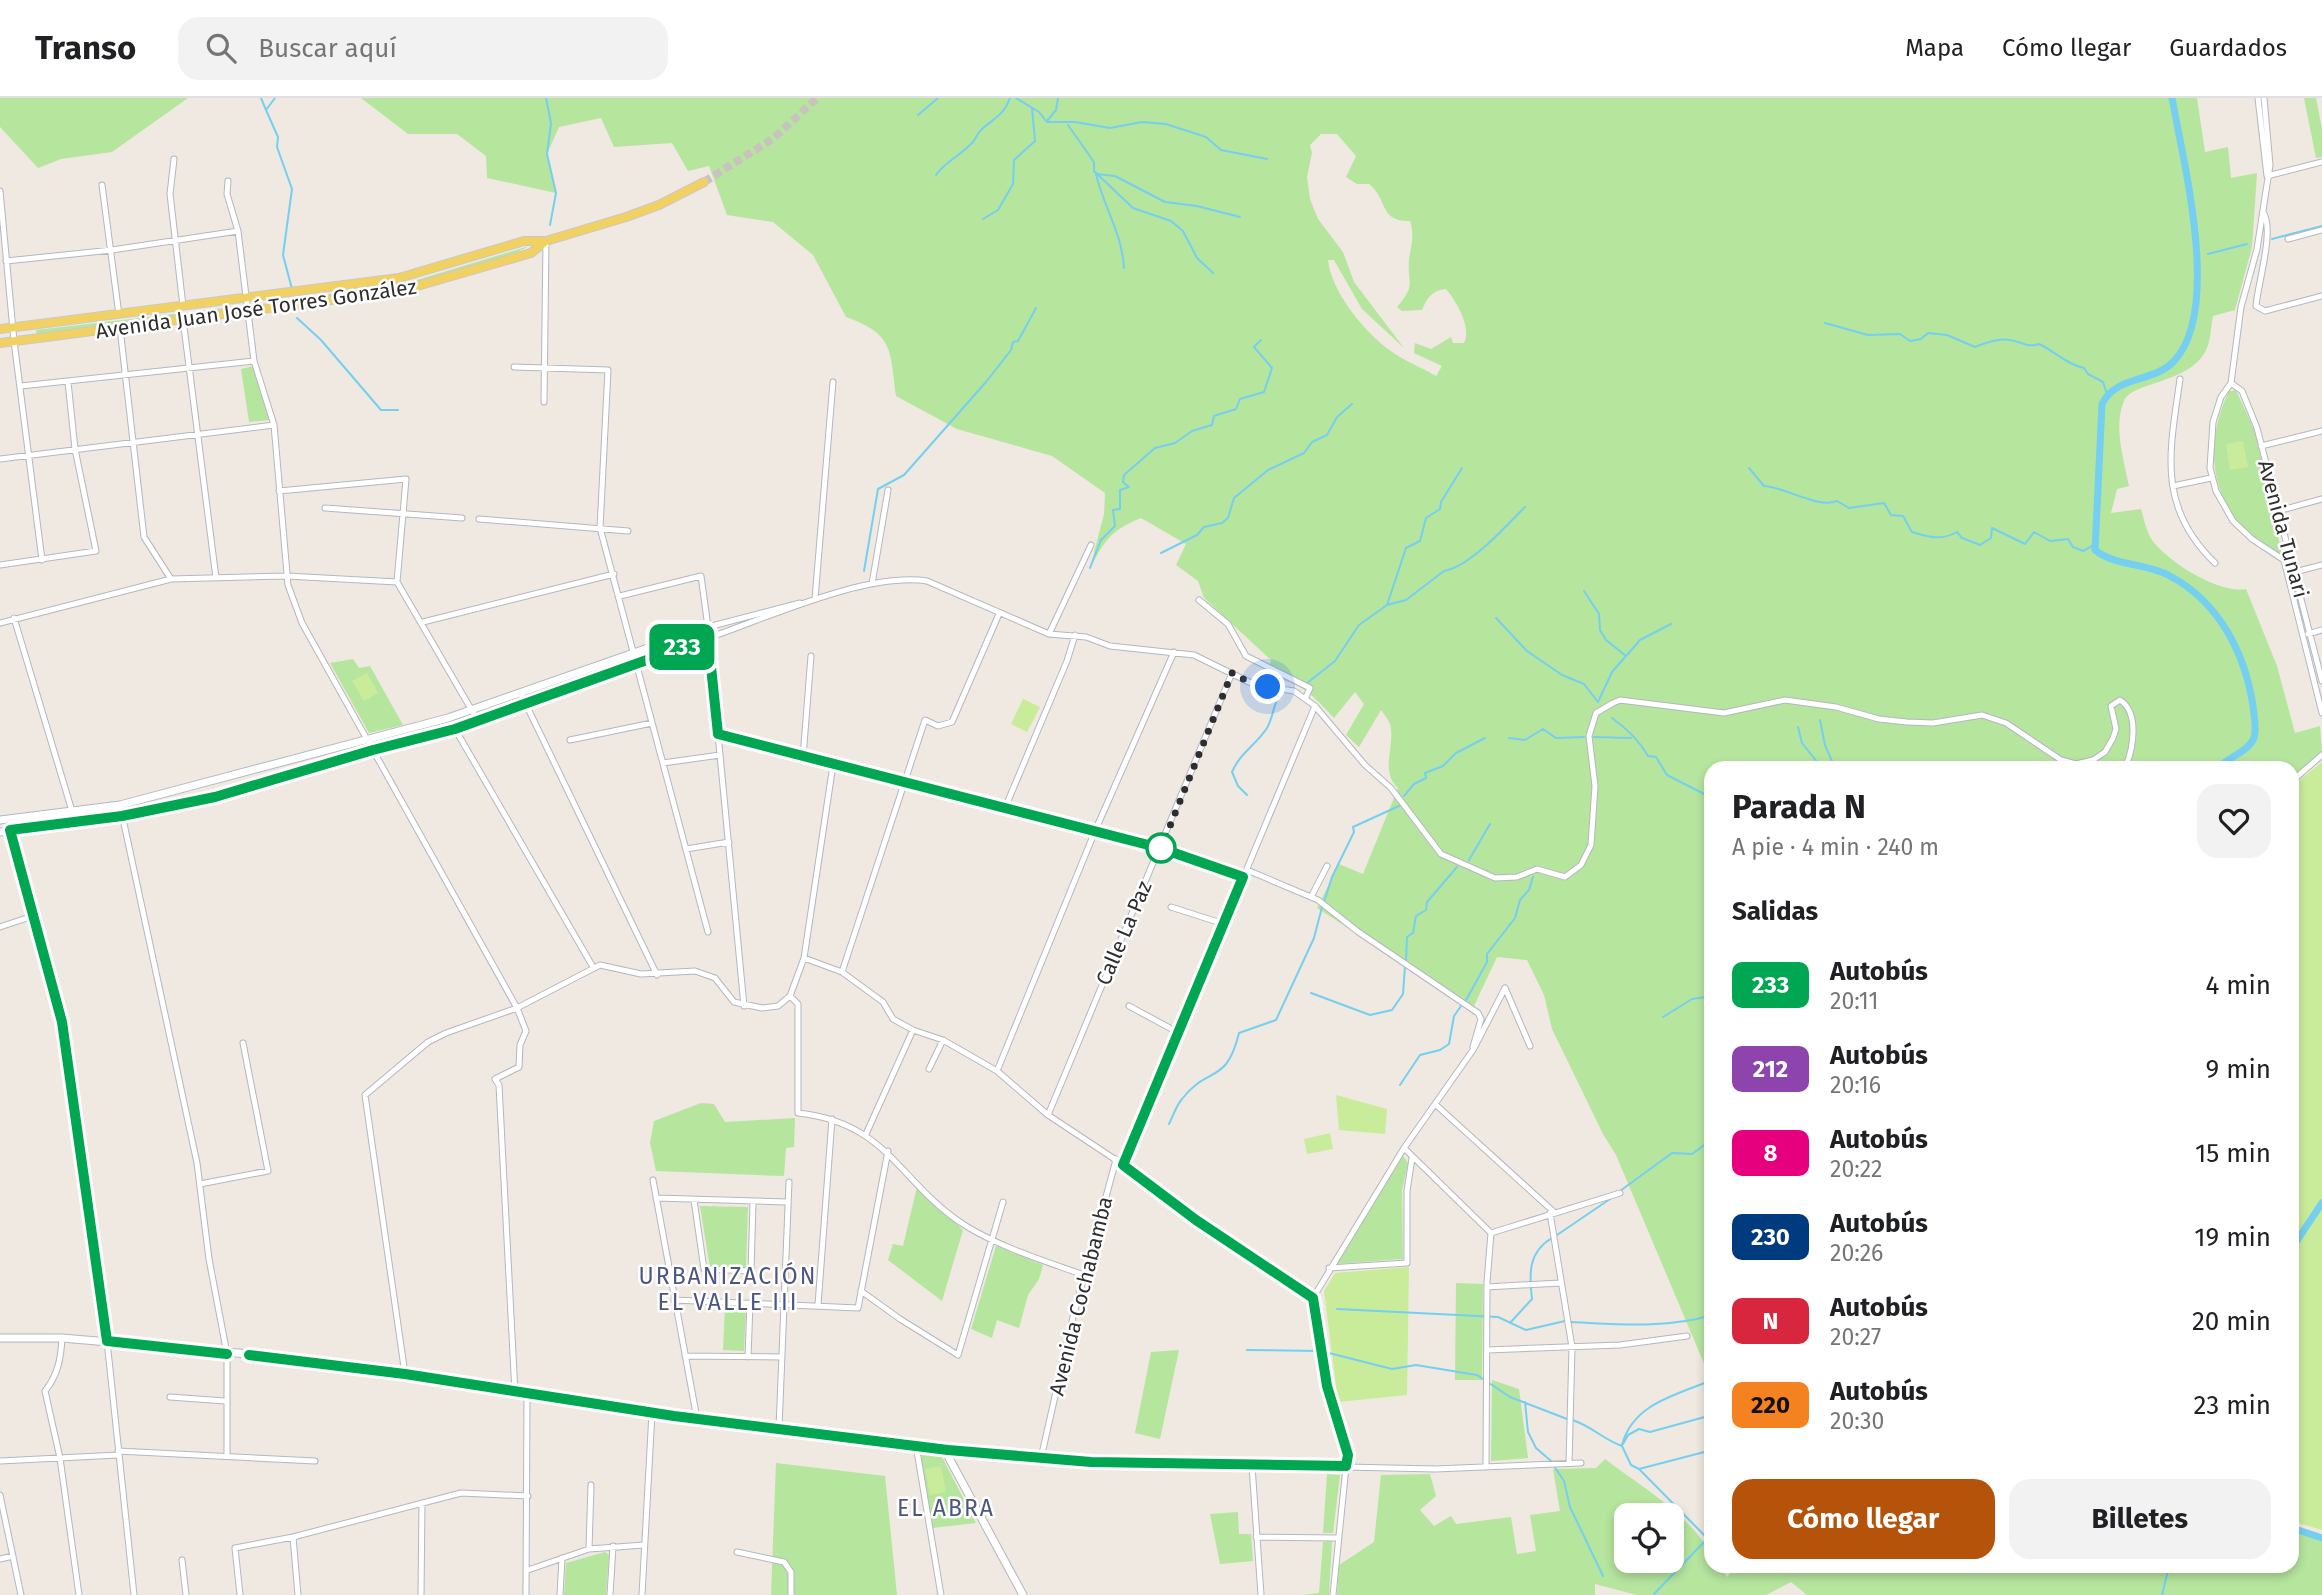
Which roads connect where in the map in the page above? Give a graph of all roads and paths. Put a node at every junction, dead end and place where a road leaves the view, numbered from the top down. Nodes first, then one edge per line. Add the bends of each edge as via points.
1 (2258, 98) edge
2 (2264, 98) edge
3 (174, 159) dead end
4 (2322, 162) edge
5 (2267, 176) junction
6 (228, 181) dead end
7 (705, 182) tunnel mouth
8 (102, 185) dead end
9 (0, 191) edge
10 (2263, 212) junction
11 (2322, 230) edge
12 (237, 231) junction
13 (176, 239) junction
14 (2288, 239) dead end
15 (546, 241) junction
16 (112, 250) junction
17 (6, 261) junction
18 (281, 294) junction
19 (2322, 296) edge
20 (248, 298) junction
21 (183, 306) junction
22 (282, 307) junction
23 (250, 311) junction
24 (119, 315) junction
25 (183, 319) junction
26 (13, 327) junction
27 (120, 328) junction
28 (0, 329) edge
29 (14, 341) junction
30 (0, 343) edge
31 (254, 361) junction
32 (514, 367) dead end
33 (190, 368) junction
34 (544, 368) junction
35 (128, 375) junction
36 (2180, 379) dead end
37 (68, 382) junction
38 (833, 382) dead end
39 (2231, 383) junction
40 (21, 386) junction
41 (544, 402) dead end
42 (274, 425) junction
43 (2322, 431) edge
44 (199, 433) junction
45 (134, 440) junction
46 (2261, 446) junction
47 (75, 449) junction
48 (30, 454) junction
49 (0, 459) edge
50 (2211, 478) junction
51 (2173, 486) junction
52 (279, 491) junction
53 (888, 491) dead end
54 (2322, 499) edge
55 (325, 508) dead end
56 (2278, 511) junction
57 (404, 514) junction
58 (463, 518) dead end
59 (479, 519) dead end
60 (600, 528) junction
61 (628, 531) dead end
62 (1091, 545) dead end
63 (2287, 559) junction
64 (41, 560) junction
65 (2215, 563) dead end
66 (0, 565) edge
67 (2322, 565) edge
68 (2291, 573) junction
69 (614, 574) junction
70 (287, 576) junction
71 (216, 578) junction
72 (171, 579) junction
73 (397, 582) junction
74 (872, 584) junction
75 (620, 596) junction
76 (815, 599) junction
77 (1199, 600) dead end
78 (805, 603) junction
79 (999, 614) junction
80 (14, 618) junction
81 (423, 622) junction
82 (0, 623) edge
83 (708, 626) junction
84 (2322, 630) edge
85 (1049, 634) junction
86 (2310, 634) junction
87 (1075, 635) junction
88 (2302, 636) junction
89 (708, 638) junction
90 (1174, 652) junction
91 (633, 653) junction
92 (811, 656) dead end
93 (637, 664) junction
94 (1232, 673) junction
95 (2322, 681) edge
96 (520, 692) junction
97 (1305, 699) junction
98 (526, 704) junction
99 (1315, 706) junction
100 (472, 709) junction
101 (2322, 713) edge
102 (478, 721) junction
103 (652, 723) junction
104 (455, 729) junction
105 (718, 734) junction
106 (367, 740) junction
107 (570, 740) dead end
108 (373, 750) junction
109 (720, 755) junction
110 (2322, 755) edge
111 (803, 757) junction
112 (2065, 761) edge
113 (2089, 761) edge
114 (2126, 761) edge
115 (663, 763) junction
116 (833, 765) junction
117 (2299, 775) edge
118 (902, 782) junction
119 (120, 805) junction
120 (1006, 808) junction
121 (72, 811) junction
122 (122, 816) junction
123 (4, 819) edge
124 (73, 822) junction
125 (10, 830) junction
126 (0, 831) edge
127 (1095, 831) junction
128 (729, 842) junction
129 (1160, 848) junction
130 (686, 849) junction
131 (1326, 866) dead end
132 (1245, 873) junction
133 (1311, 897) junction
134 (1171, 907) dead end
135 (33, 916) junction
136 (1224, 925) junction
137 (0, 927) edge
138 (708, 932) dead end
139 (804, 958) junction
140 (593, 967) junction
141 (842, 972) junction
142 (657, 975) junction
143 (790, 996) junction
144 (744, 1006) junction
145 (1129, 1006) dead end
146 (517, 1009) junction
147 (913, 1030) junction
148 (1180, 1033) junction
149 (943, 1040) junction
150 (243, 1043) dead end
151 (1530, 1046) dead end
152 (1473, 1050) junction
153 (929, 1069) dead end
154 (998, 1071) junction
155 (1435, 1104) junction
156 (1048, 1115) junction
157 (832, 1119) junction
158 (866, 1134) junction
159 (1404, 1148) junction
160 (888, 1151) junction
161 (1412, 1158) junction
162 (1120, 1162) junction
163 (653, 1180) dead end
164 (789, 1182) dead end
165 (200, 1184) junction
166 (1620, 1193) dead end
167 (656, 1198) junction
168 (694, 1200) junction
169 (753, 1202) junction
170 (788, 1202) junction
171 (1003, 1202) dead end
172 (1552, 1213) junction
173 (1491, 1233) junction
174 (993, 1240) junction
175 (1329, 1268) junction
176 (1084, 1275) junction
177 (1560, 1283) junction
178 (1487, 1287) junction
179 (861, 1291) junction
180 (1313, 1298) junction
181 (674, 1300) junction
182 (750, 1303) junction
183 (783, 1304) junction
184 (818, 1305) junction
185 (1687, 1336) dead end
186 (0, 1338) edge
187 (62, 1338) junction
188 (107, 1341) junction
189 (1572, 1347) junction
190 (1487, 1350) junction
191 (227, 1354) junction
192 (685, 1356) junction
193 (748, 1357) junction
194 (782, 1357) junction
195 (405, 1374) junction
196 (515, 1393) junction
197 (527, 1395) junction
198 (170, 1397) dead end
199 (225, 1401) junction
200 (652, 1413) junction
201 (697, 1419) junction
202 (779, 1428) junction
203 (916, 1445) junction
204 (948, 1450) junction
205 (118, 1453) junction
206 (227, 1455) junction
207 (60, 1458) junction
208 (1041, 1458) junction
209 (0, 1461) edge
210 (315, 1461) dead end
211 (1569, 1463) junction
212 (1581, 1463) dead end
213 (1252, 1466) junction
214 (1346, 1466) junction
215 (1486, 1467) junction
216 (592, 1485) dead end
217 (0, 1495) edge
218 (528, 1496) junction
219 (422, 1503) junction
220 (293, 1537) junction
221 (1256, 1537) junction
222 (1337, 1538) junction
223 (644, 1545) junction
224 (613, 1546) junction
225 (589, 1549) junction
226 (737, 1552) dead end
227 (13, 1556) junction
228 (562, 1558) junction
229 (0, 1559) edge
230 (182, 1560) dead end
231 (528, 1570) junction
232 (21, 1595) edge
233 (79, 1595) edge
234 (134, 1595) edge
235 (186, 1595) edge
236 (240, 1595) edge
237 (298, 1595) edge
238 (421, 1595) edge
239 (526, 1595) edge
240 (560, 1595) edge
241 (610, 1595) edge
242 (642, 1595) edge
243 (791, 1595) edge
244 (941, 1595) edge
245 (1023, 1595) edge
246 (1261, 1595) edge
247 (1333, 1595) edge

1 - 5 street, Avenida Tunari
2 - 5 street, Avenida Tunari via 2270,133
3 - 13 street via 170,194
4 - 5 street
5 - 10 street, Avenida Tunari
6 - 12 street
7 - 15 main road, Avenida Juan José Torres González via 659,205
8 - 16 street
9 - 17 street
10 - 19 street, Avenida Tunari via 2268,234 2256,306 2259,310
10 - 39 street, Avenida Tunari via 2241,307
11 - 14 street
12 - 13 street
12 - 20 street
13 - 16 street
13 - 21 street
15 - 18 main road, Avenida Juan José Torres González via 524,242 399,278
15 - 22 main road, Avenida Juan José Torres González via 531,253 442,282
15 - 34 street
16 - 17 street
16 - 24 street
17 - 26 street
18 - 20 main road, Avenida Juan José Torres González
18 - 22 main road
20 - 21 main road, Avenida Juan José Torres González
20 - 23 street
21 - 24 main road, Avenida Juan José Torres González
22 - 23 main road, Avenida Juan José Torres González
23 - 25 main road, Avenida Juan José Torres González
23 - 31 street
24 - 26 main road, Avenida Juan José Torres González
25 - 27 main road, Avenida Juan José Torres González
25 - 33 street
26 - 28 main road, Avenida Juan José Torres González
26 - 29 street
27 - 29 main road, Avenida Juan José Torres González
27 - 35 street
29 - 30 main road, Avenida Juan José Torres González
29 - 40 street
31 - 33 street
31 - 42 street
32 - 34 street
33 - 35 street
33 - 44 street
34 - 41 street
34 - 60 street via 608,370
35 - 37 street
35 - 45 street
36 - 51 street via 2169,443
37 - 40 street
37 - 47 street
38 - 76 street
39 - 46 street, Avenida Tunari via 2242,391
39 - 50 street, Avenida Tunari via 2213,422
40 - 48 street
42 - 44 street
42 - 52 street
43 - 46 street
44 - 45 street
44 - 71 street
45 - 47 street
45 - 72 street via 144,537
46 - 56 street, Avenida Tunari
47 - 48 street
47 - 64 street via 96,551
48 - 49 street
48 - 64 street
50 - 51 street
50 - 63 street, Avenida Tunari via 2238,526
51 - 65 street via 2190,532
52 - 57 street via 406,479
52 - 70 street
53 - 74 street
54 - 56 street
55 - 57 street
56 - 63 street, Avenida Tunari
57 - 58 street
57 - 73 street
59 - 60 street
60 - 61 street
60 - 69 street
62 - 85 street
63 - 68 street, Avenida Tunari
64 - 66 street
67 - 68 street
68 - 86 street, Avenida Tunari
68 - 88 street, Avenida Tunari
69 - 75 street
69 - 81 street
70 - 71 street
70 - 73 street
70 - 106 street via 302,623
71 - 72 street
72 - 80 street
73 - 81 street
74 - 76 street
74 - 79 street via 927,581
75 - 83 street via 701,576
75 - 91 street
76 - 78 street
77 - 97 street via 1228,624 1246,656 1310,688
78 - 83 street
78 - 89 street
79 - 85 street
79 - 118 street via 951,722 938,726 925,720
80 - 82 street
80 - 121 street
81 - 100 street
83 - 89 street
83 - 91 street
84 - 86 street
85 - 87 street
86 - 88 street
86 - 95 street, Avenida Tunari
87 - 90 street via 1110,646
87 - 120 street
88 - 101 street, Avenida Tunari
89 - 93 street
89 - 105 street
90 - 94 street via 1194,655
90 - 127 street
91 - 93 street
91 - 96 street
92 - 111 street
93 - 98 street
93 - 103 street
94 - 97 street via 1255,685 1284,687
94 - 129 street, Calle La Paz
96 - 98 street
96 - 100 street
97 - 99 street
98 - 102 street
98 - 142 street
99 - 112 street via 1441,854 1478,872 1507,879 1537,869 1569,876 1581,865 1591,845 1595,786 1591,722 1603,707 1620,701 1724,713 1784,700 1879,719 1920,722 1982,715 2006,723
99 - 132 street
100 - 102 street
100 - 106 street
102 - 104 street
103 - 107 street
103 - 115 street
104 - 108 street
104 - 140 street
105 - 109 street
105 - 111 street
106 - 108 street
106 - 119 street
108 - 122 street via 215,797
108 - 146 street
109 - 115 street
109 - 128 street
110 - 117 street
111 - 116 street
113 - 114 street via 2105,751 2116,729 2112,704 2120,700 2130,711 2132,732
115 - 130 street
116 - 118 street
116 - 139 street
118 - 120 street
118 - 141 street
119 - 121 street
119 - 122 street
120 - 127 street
121 - 123 street
121 - 124 street
122 - 124 street
122 - 165 street
123 - 125 street
124 - 125 street
125 - 126 street
125 - 135 street
127 - 129 street
127 - 154 street
128 - 130 street
128 - 144 street
129 - 132 street
129 - 156 street, Calle La Paz
130 - 138 street
131 - 133 street
132 - 133 street
132 - 136 street, Avenida Cochabamba
133 - 152 street via 1478,1013 1481,1019
134 - 136 street
135 - 137 street
135 - 188 street via 62,1022
136 - 148 street, Avenida Cochabamba
139 - 141 street
139 - 143 street
140 - 142 street via 610,965
140 - 146 street
141 - 147 street via 883,1002 893,1019
142 - 144 street via 695,971 715,978 734,1002
143 - 144 street via 778,1006
143 - 157 street via 798,1004 798,1113
145 - 148 street
146 - 195 street via 428,1042 365,1095
146 - 196 street via 526,1031 519,1068 495,1079 499,1085
147 - 149 street
147 - 158 street
148 - 162 street, Avenida Cochabamba
149 - 153 street
149 - 154 street
150 - 165 street via 268,1171
151 - 152 street via 1505,988
152 - 155 street
154 - 156 street
155 - 159 street
155 - 172 street
156 - 162 street
157 - 158 street
157 - 184 street
158 - 160 street
159 - 161 street
159 - 175 street
160 - 174 street via 965,1225
160 - 179 street
161 - 173 street
161 - 175 street via 1407,1262
162 - 176 street, Avenida Cochabamba
162 - 180 street via 1196,1220
163 - 167 street
164 - 170 street
165 - 191 street
166 - 172 street
167 - 168 street
167 - 181 street
168 - 169 street
168 - 169 street via 704,1269 751,1271
169 - 170 street
170 - 183 street
171 - 174 street
172 - 173 street
172 - 177 street
173 - 178 street
174 - 176 street
174 - 179 street via 958,1355
175 - 180 street
176 - 208 street, Avenida Cochabamba
177 - 178 street
177 - 189 street
178 - 190 street
179 - 184 street via 858,1308
180 - 214 street via 1327,1386 1348,1455
181 - 182 street
181 - 192 street
182 - 183 street
182 - 193 street
183 - 184 street
183 - 194 street
185 - 189 street
186 - 187 street
187 - 188 street
187 - 207 street via 61,1359 45,1391
188 - 191 street
188 - 205 street
189 - 190 street
189 - 211 street
190 - 215 street
191 - 195 street
191 - 199 street
192 - 193 street
192 - 201 street
193 - 194 street
194 - 202 street
195 - 196 street
196 - 197 street
197 - 200 street
197 - 218 street
198 - 199 street
199 - 206 street
200 - 201 street
200 - 223 street
201 - 202 street
202 - 203 street
203 - 204 street
203 - 244 street
204 - 208 street
204 - 245 street
205 - 206 street
205 - 207 street
205 - 234 street
206 - 210 street
207 - 209 street
207 - 233 street
208 - 213 street
211 - 212 street
211 - 215 street
213 - 214 street
213 - 221 street
214 - 215 street
214 - 222 street
216 - 225 street
217 - 227 street
218 - 219 street via 461,1493
218 - 231 street
219 - 220 street
219 - 238 street
220 - 236 street via 236,1548
220 - 237 street
221 - 222 street
221 - 246 street
222 - 247 street
223 - 224 street
223 - 242 street
224 - 225 street
224 - 241 street
225 - 228 street
226 - 243 street via 784,1562 791,1572
227 - 229 street
227 - 232 street
228 - 231 street
228 - 240 street
230 - 235 street
231 - 239 street

